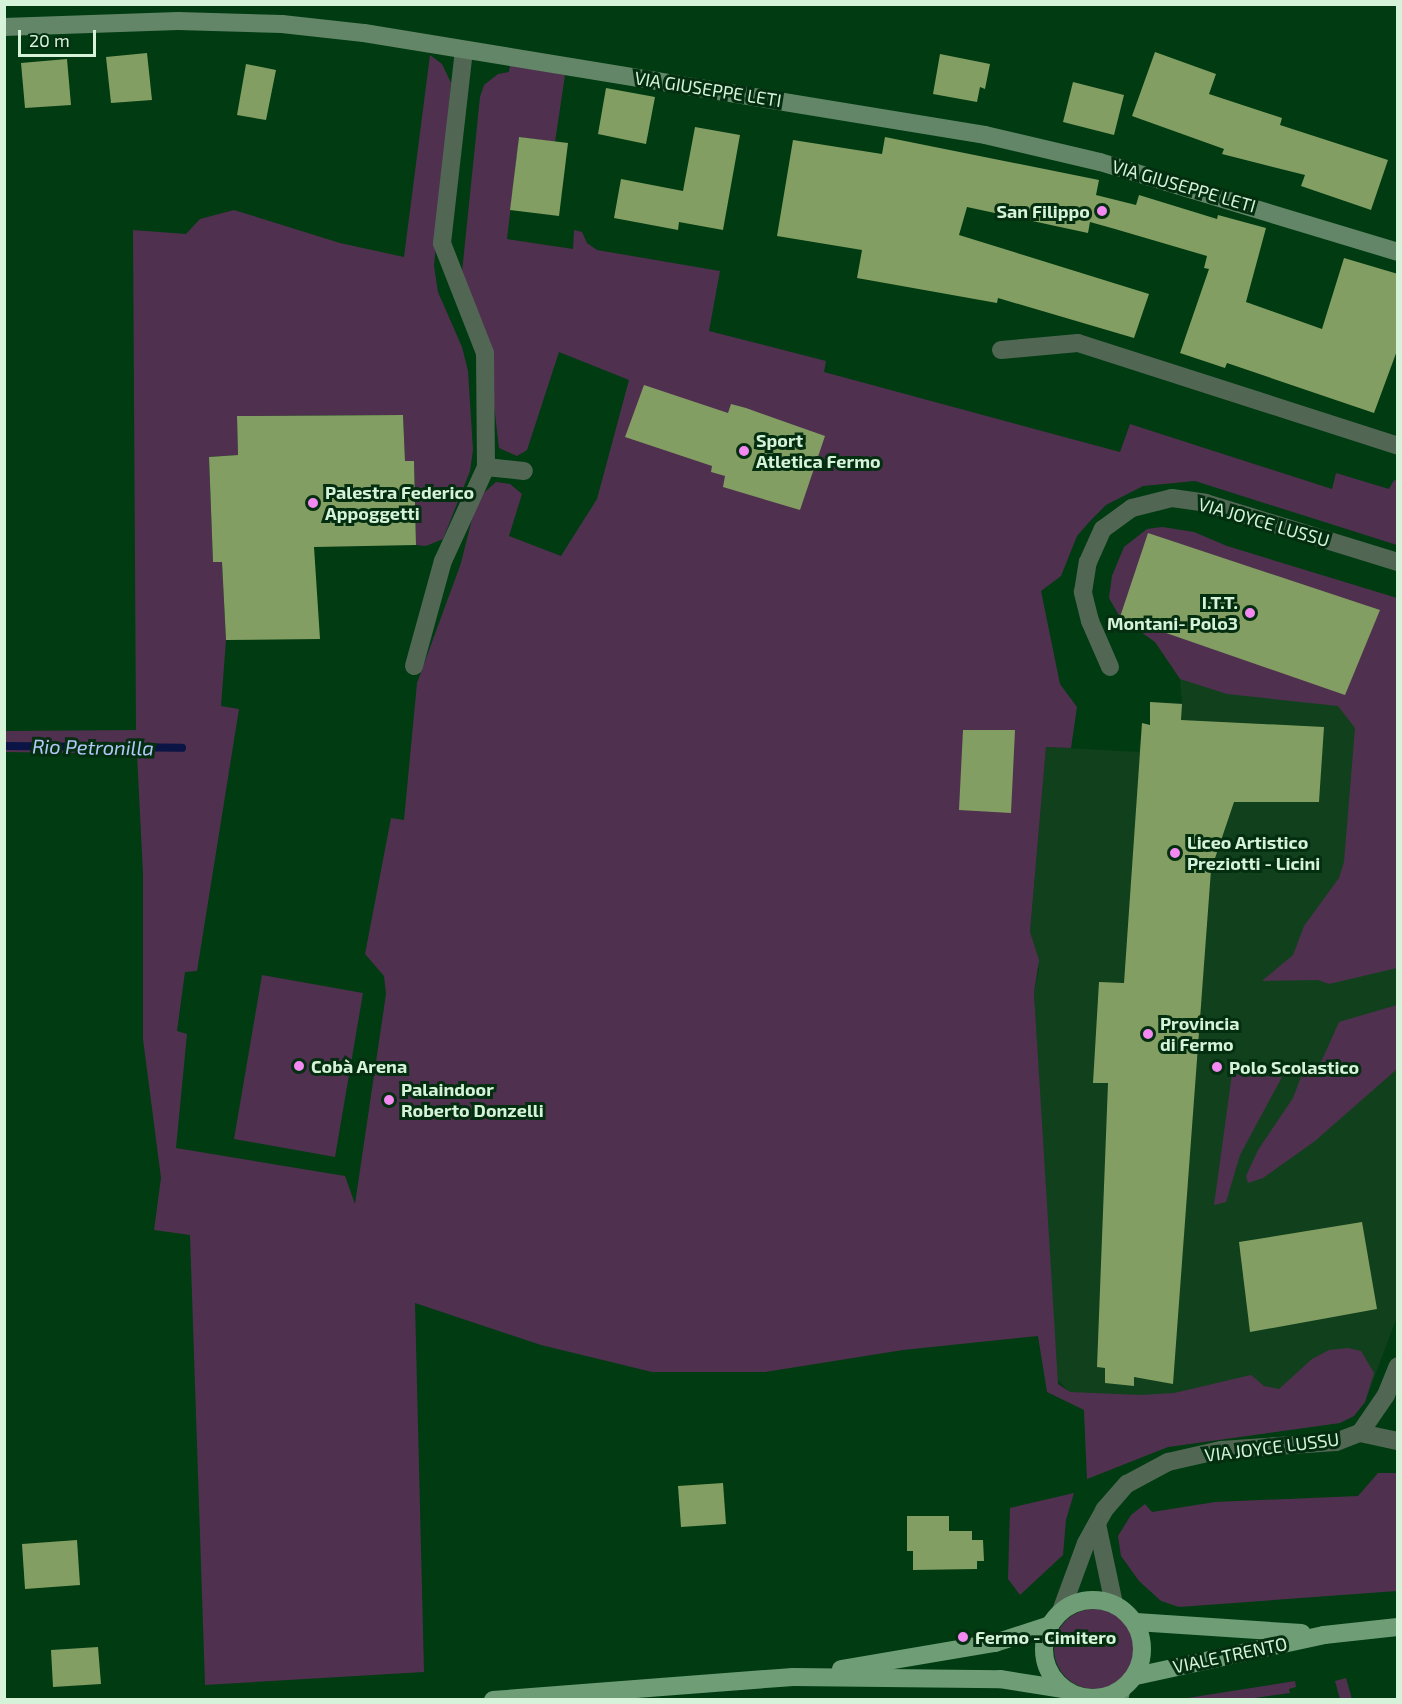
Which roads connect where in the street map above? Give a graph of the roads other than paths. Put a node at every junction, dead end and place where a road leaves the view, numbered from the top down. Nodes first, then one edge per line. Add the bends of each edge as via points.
1 (4, 27) edge
2 (464, 50) junction
3 (1398, 252) edge
4 (1001, 350) dead end
5 (1398, 446) edge
6 (486, 467) junction
7 (524, 471) dead end
8 (1398, 562) edge
9 (414, 666) dead end
10 (1110, 667) dead end
11 (1398, 1366) edge
12 (1360, 1433) junction
13 (1398, 1441) edge
14 (1097, 1524) junction
15 (1114, 1604) junction
16 (1055, 1618) junction
17 (1136, 1622) junction
18 (1398, 1627) edge
19 (1324, 1635) junction
20 (1136, 1676) junction
21 (793, 1677) junction
22 (1069, 1694) edge
23 (1120, 1695) edge
24 (493, 1700) edge

1 - 2 main road, VIA GIUSEPPE LETI via 178,21 282,24
2 - 3 main road, VIA GIUSEPPE LETI via 985,135 1132,171
2 - 6 street via 442,243 485,353
4 - 5 street via 1078,343
6 - 7 street
6 - 9 street via 443,561
8 - 10 street, VIA JOYCE LUSSU via 1206,503 1172,498 1132,508 1103,529 1088,562 1083,592 1090,621
11 - 12 street, VIA JOYCE LUSSU via 1386,1395
12 - 13 street
12 - 14 street, VIA JOYCE LUSSU via 1336,1442 1221,1450 1168,1462 1127,1484
14 - 15 street
14 - 16 street, VIA JOYCE LUSSU
15 - 16 main road via 1097,1599 1077,1602
15 - 17 main road
16 - 21 main road via 995,1643
16 - 22 main road via 1044,1644 1045,1662
17 - 19 main road, VIALE TRENTO
17 - 20 main road via 1143,1653
18 - 19 main road, VIALE TRENTO
19 - 20 main road, VIALE TRENTO
20 - 23 main road
21 - 22 main road via 1000,1679
21 - 24 main road
22 - 23 main road via 1098,1699

